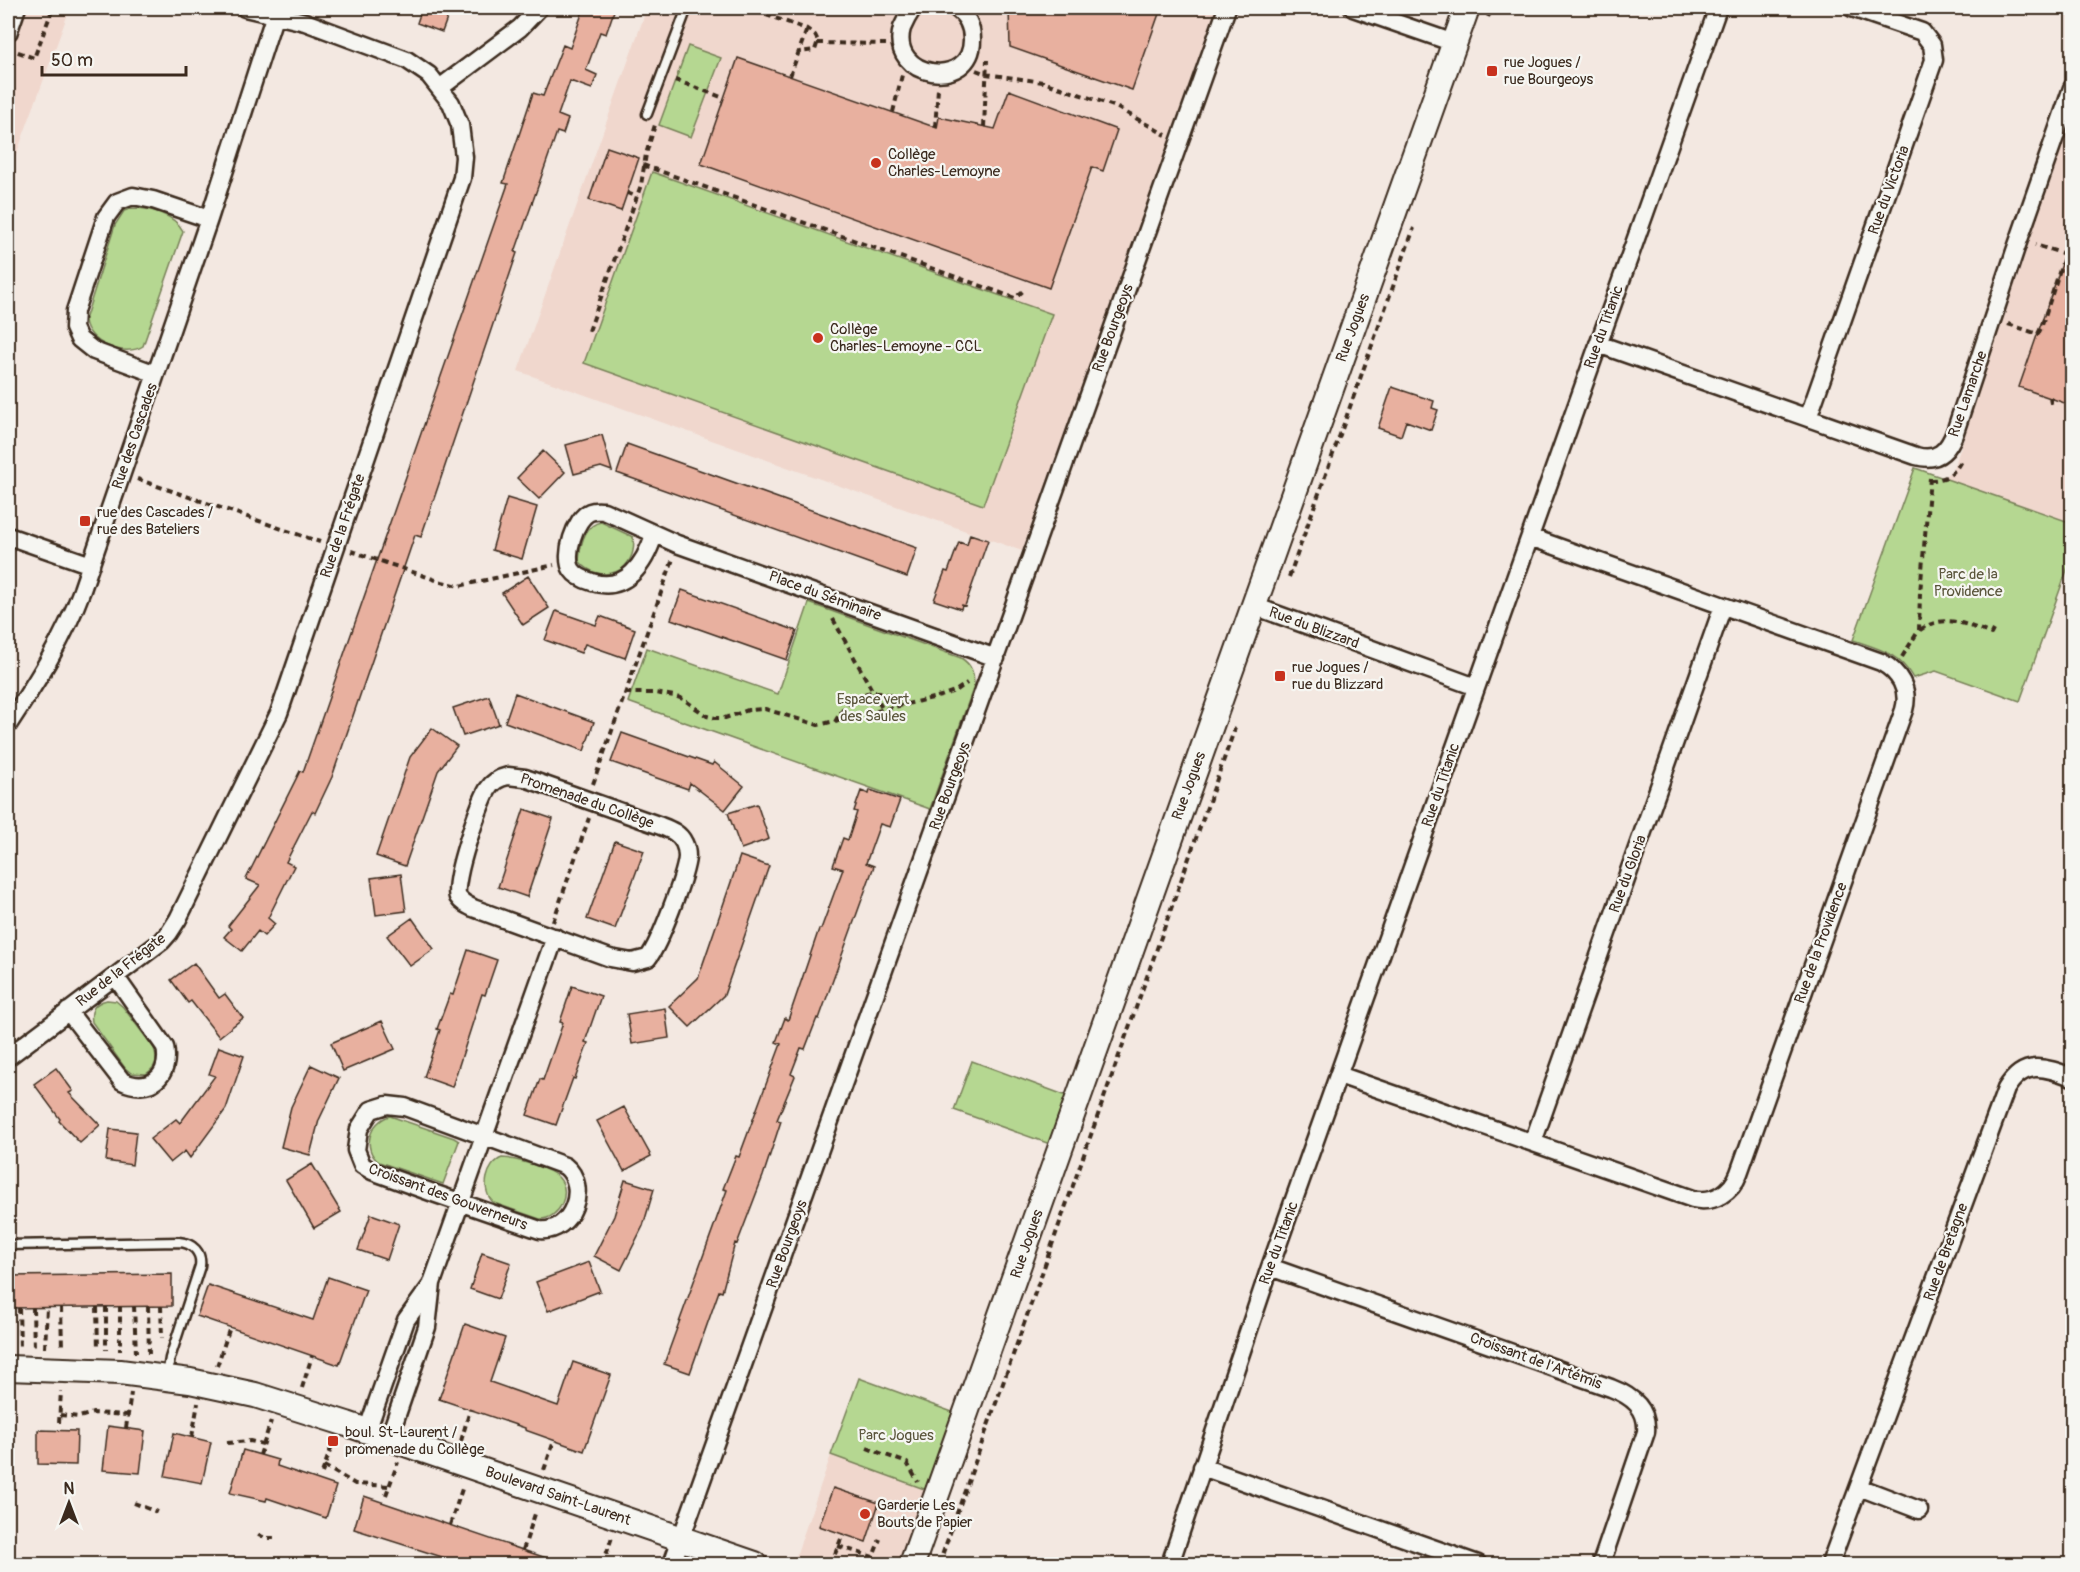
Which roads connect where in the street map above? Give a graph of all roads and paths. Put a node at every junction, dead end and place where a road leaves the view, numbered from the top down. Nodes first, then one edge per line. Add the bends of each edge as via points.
1 (21, 8) edge
2 (52, 8) edge
3 (244, 8) edge
4 (539, 8) edge
5 (687, 8) edge
6 (746, 8) edge
7 (913, 8) edge
8 (956, 8) edge
9 (1227, 8) edge
10 (1353, 8) edge
11 (1467, 8) edge
12 (1492, 8) edge
13 (1718, 8) edge
14 (1852, 8) edge
15 (276, 11) edge
16 (1485, 27) dead end
17 (807, 29) junction
18 (8, 33) edge
19 (1454, 43) junction
20 (8, 48) edge
21 (799, 52) junction
22 (987, 57) dead end
23 (977, 71) dead end
24 (902, 74) dead end
25 (986, 74) junction
26 (790, 76) dead end
27 (675, 80) dead end
28 (441, 87) junction
29 (938, 88) dead end
30 (2073, 88) edge
31 (724, 98) dead end
32 (893, 112) dead end
33 (647, 114) dead end
34 (655, 124) dead end
35 (935, 127) dead end
36 (984, 127) dead end
37 (1170, 136) dead end
38 (643, 165) junction
39 (627, 193) dead end
40 (637, 197) junction
41 (209, 219) junction
42 (1415, 224) dead end
43 (2019, 239) junction
44 (1024, 290) dead end
45 (1992, 320) junction
46 (589, 331) dead end
47 (1598, 344) junction
48 (156, 374) junction
49 (2050, 398) dead end
50 (2052, 408) dead end
51 (1808, 418) junction
52 (1961, 461) dead end
53 (1931, 474) dead end
54 (136, 478) dead end
55 (1930, 480) junction
56 (654, 535) junction
57 (8, 536) edge
58 (1530, 537) junction
59 (326, 544) dead end
60 (347, 549) dead end
61 (674, 556) dead end
62 (558, 564) dead end
63 (91, 565) junction
64 (1289, 578) dead end
65 (1254, 606) junction
66 (1723, 606) junction
67 (829, 610) dead end
68 (1964, 616) dead end
69 (1963, 624) junction
70 (1919, 630) junction
71 (1993, 630) dead end
72 (996, 658) junction
73 (1900, 660) dead end
74 (969, 679) dead end
75 (1476, 687) junction
76 (873, 692) junction
77 (625, 693) junction
78 (905, 705) junction
79 (883, 710) junction
80 (1238, 721) dead end
81 (835, 722) junction
82 (8, 725) edge
83 (591, 790) dead end
84 (590, 814) dead end
85 (554, 931) junction
86 (115, 976) junction
87 (68, 1011) junction
88 (8, 1057) edge
89 (1339, 1075) junction
90 (2073, 1077) edge
91 (485, 1137) junction
92 (1533, 1142) junction
93 (461, 1203) junction
94 (8, 1245) edge
95 (1270, 1267) junction
96 (432, 1283) junction
97 (97, 1306) dead end
98 (106, 1306) dead end
99 (120, 1306) dead end
100 (134, 1306) dead end
101 (148, 1306) dead end
102 (161, 1306) dead end
103 (61, 1307) dead end
104 (19, 1308) dead end
105 (33, 1308) dead end
106 (47, 1308) dead end
107 (230, 1328) dead end
108 (162, 1345) dead end
109 (34, 1348) dead end
110 (45, 1348) dead end
111 (62, 1348) dead end
112 (98, 1349) dead end
113 (106, 1350) dead end
114 (120, 1351) dead end
115 (136, 1353) dead end
116 (149, 1355) dead end
117 (312, 1356) dead end
118 (14, 1358) edge
119 (217, 1366) dead end
120 (167, 1377) junction
121 (61, 1387) dead end
122 (302, 1388) dead end
123 (131, 1392) dead end
124 (199, 1402) dead end
125 (470, 1410) dead end
126 (60, 1415) junction
127 (128, 1415) junction
128 (271, 1420) dead end
129 (59, 1423) dead end
130 (126, 1428) dead end
131 (378, 1434) junction
132 (192, 1437) dead end
133 (334, 1440) dead end
134 (554, 1441) dead end
135 (460, 1442) dead end
136 (227, 1443) dead end
137 (263, 1444) junction
138 (867, 1448) dead end
139 (260, 1455) dead end
140 (398, 1462) dead end
141 (324, 1466) junction
142 (1202, 1467) junction
143 (544, 1470) dead end
144 (322, 1473) dead end
145 (463, 1485) dead end
146 (927, 1485) dead end
147 (389, 1486) junction
148 (1859, 1487) junction
149 (386, 1496) dead end
150 (134, 1503) dead end
151 (536, 1510) dead end
152 (1919, 1510) dead end
153 (157, 1512) dead end
154 (450, 1525) dead end
155 (843, 1534) dead end
156 (258, 1535) dead end
157 (612, 1536) dead end
158 (278, 1538) dead end
159 (682, 1539) junction
160 (880, 1539) dead end
161 (838, 1546) junction
162 (523, 1550) dead end
163 (603, 1564) edge
164 (672, 1564) edge
165 (755, 1564) edge
166 (831, 1564) edge
167 (912, 1564) edge
168 (939, 1564) edge
169 (1170, 1564) edge
170 (1478, 1564) edge
171 (1600, 1564) edge
172 (1830, 1564) edge

1 - 18 lane via 12,34
2 - 20 path via 37,59
3 - 15 street, Rue de la Frégate
4 - 28 street via 520,28
5 - 33 lane
6 - 17 path
7 - 8 street via 902,29 903,50 916,67 939,74 951,71 969,54 972,30
9 - 72 street, Rue Bourgeoys
10 - 19 street
11 - 19 street, Rue Jogues
12 - 16 path
13 - 47 street, Rue du Titanic
14 - 51 street, Rue du Victoria via 1922,33 1932,45 1934,60
15 - 28 street, Rue de la Frégate via 407,60
15 - 41 street, Rue des Cascades
17 - 21 path
17 - 21 path via 815,35 817,46 815,50
19 - 65 street, Rue Jogues
21 - 26 path
22 - 25 path
23 - 25 path
24 - 32 path
25 - 36 path
25 - 37 path via 1043,82 1114,106
27 - 31 path
28 - 86 street, Rue de la Frégate via 456,113 462,136 464,168 460,189 279,713 173,927 162,941
29 - 35 path
30 - 43 street, Rue Lamarche
34 - 38 path
38 - 40 path
38 - 44 path via 1016,298
39 - 40 path
40 - 46 path
41 - 48 street, Rue des Cascades
41 - 48 street, Rue des Cascades via 133,196 117,202 106,217 75,311 74,328 79,339 94,351
42 - 64 path, Rue Jogues
43 - 45 street, Rue Lamarche
43 - 45 path via 2065,255 2041,328 2038,334
45 - 51 street, Rue Lamarche via 1955,432 1942,454 1922,458
47 - 51 street, Rue Lamarche
47 - 58 street, Rue du Titanic
48 - 63 street, Rue des Cascades
49 - 50 path
52 - 55 path, Rue Lamarche via 1954,473
53 - 55 path
54 - 59 path
55 - 70 path
56 - 56 street, Place du Séminaire via 609,513 591,512 575,529 569,564 574,573 588,581 618,583 637,569
56 - 72 street, Place du Séminaire
57 - 63 street
58 - 66 street, Rue de la Providence
58 - 75 street, Rue du Titanic
60 - 62 path via 459,586
61 - 77 path
63 - 82 street, Rue des Cascades via 64,633
65 - 75 street, Rue du Blizzard
65 - 167 street, Rue Jogues
66 - 92 street, Rue du Gloria
66 - 92 street, Rue de la Providence via 1881,662 1896,672 1906,694 1900,721 1752,1139 1733,1186 1706,1201
67 - 76 path
68 - 69 path
69 - 70 path via 1938,621
69 - 71 path via 1991,634
70 - 73 path
72 - 159 street, Rue Bourgeoys
74 - 78 path via 957,690
75 - 89 street, Rue du Titanic
76 - 78 path via 889,694
76 - 79 path
76 - 81 path via 852,699
77 - 81 path via 675,696 715,718 765,709 818,725
77 - 83 path
78 - 79 path
79 - 81 path
80 - 168 path, Rue Jogues
84 - 85 path
85 - 85 street, Promenade du Collège via 623,961 648,958 658,943 685,867 686,849 673,831 525,778 501,778 489,788 481,806 458,873 458,898 473,908
85 - 91 street
86 - 87 street, Rue de la Frégate
86 - 87 street via 165,1047 166,1065 157,1080 143,1086 122,1081
87 - 88 street, Rue de la Frégate
89 - 92 street, Rue de la Providence
89 - 95 street, Rue du Titanic
90 - 148 street, Rue de Bretagne via 2041,1067 2031,1068 2021,1072 2006,1089
91 - 93 street
91 - 93 street, Croissant des Gouverneurs via 557,1162 571,1171 577,1188 570,1213 565,1222 548,1231
91 - 93 street, Croissant des Gouverneurs via 395,1105 371,1110 359,1129 356,1150 362,1165
93 - 96 street
94 - 120 lane via 179,1242 192,1246 199,1253 200,1266
95 - 142 street, Rue du Titanic
95 - 171 street, Croissant de l'Artémis via 1634,1399 1644,1415 1646,1432
96 - 131 street via 427,1327
96 - 131 street via 406,1320
97 - 112 path
98 - 113 path
99 - 114 path
100 - 115 path
101 - 116 path
102 - 108 path
103 - 111 path
104 - 118 path
105 - 109 path
106 - 110 path
107 - 119 path
117 - 122 path
118 - 120 street, Boulevard Saint-Laurent
120 - 131 street, Boulevard Saint-Laurent via 255,1395
121 - 126 path
123 - 127 path
124 - 132 path
125 - 135 path
126 - 127 path
126 - 129 path
127 - 130 path
128 - 137 path
131 - 159 street, Boulevard Saint-Laurent
133 - 141 path
134 - 143 path
136 - 137 path
137 - 139 path
138 - 146 path via 907,1463 919,1483
140 - 147 path
141 - 144 path
141 - 147 path via 355,1484
142 - 169 street, Rue du Titanic
142 - 170 street
145 - 154 path
147 - 149 path
148 - 152 street
148 - 172 street, Rue de Bretagne
150 - 153 path
151 - 162 path
155 - 161 path
156 - 158 path
157 - 163 path
159 - 164 street, Rue Bourgeoys
159 - 165 street, Boulevard Saint-Laurent
160 - 161 path via 873,1557
161 - 166 path

